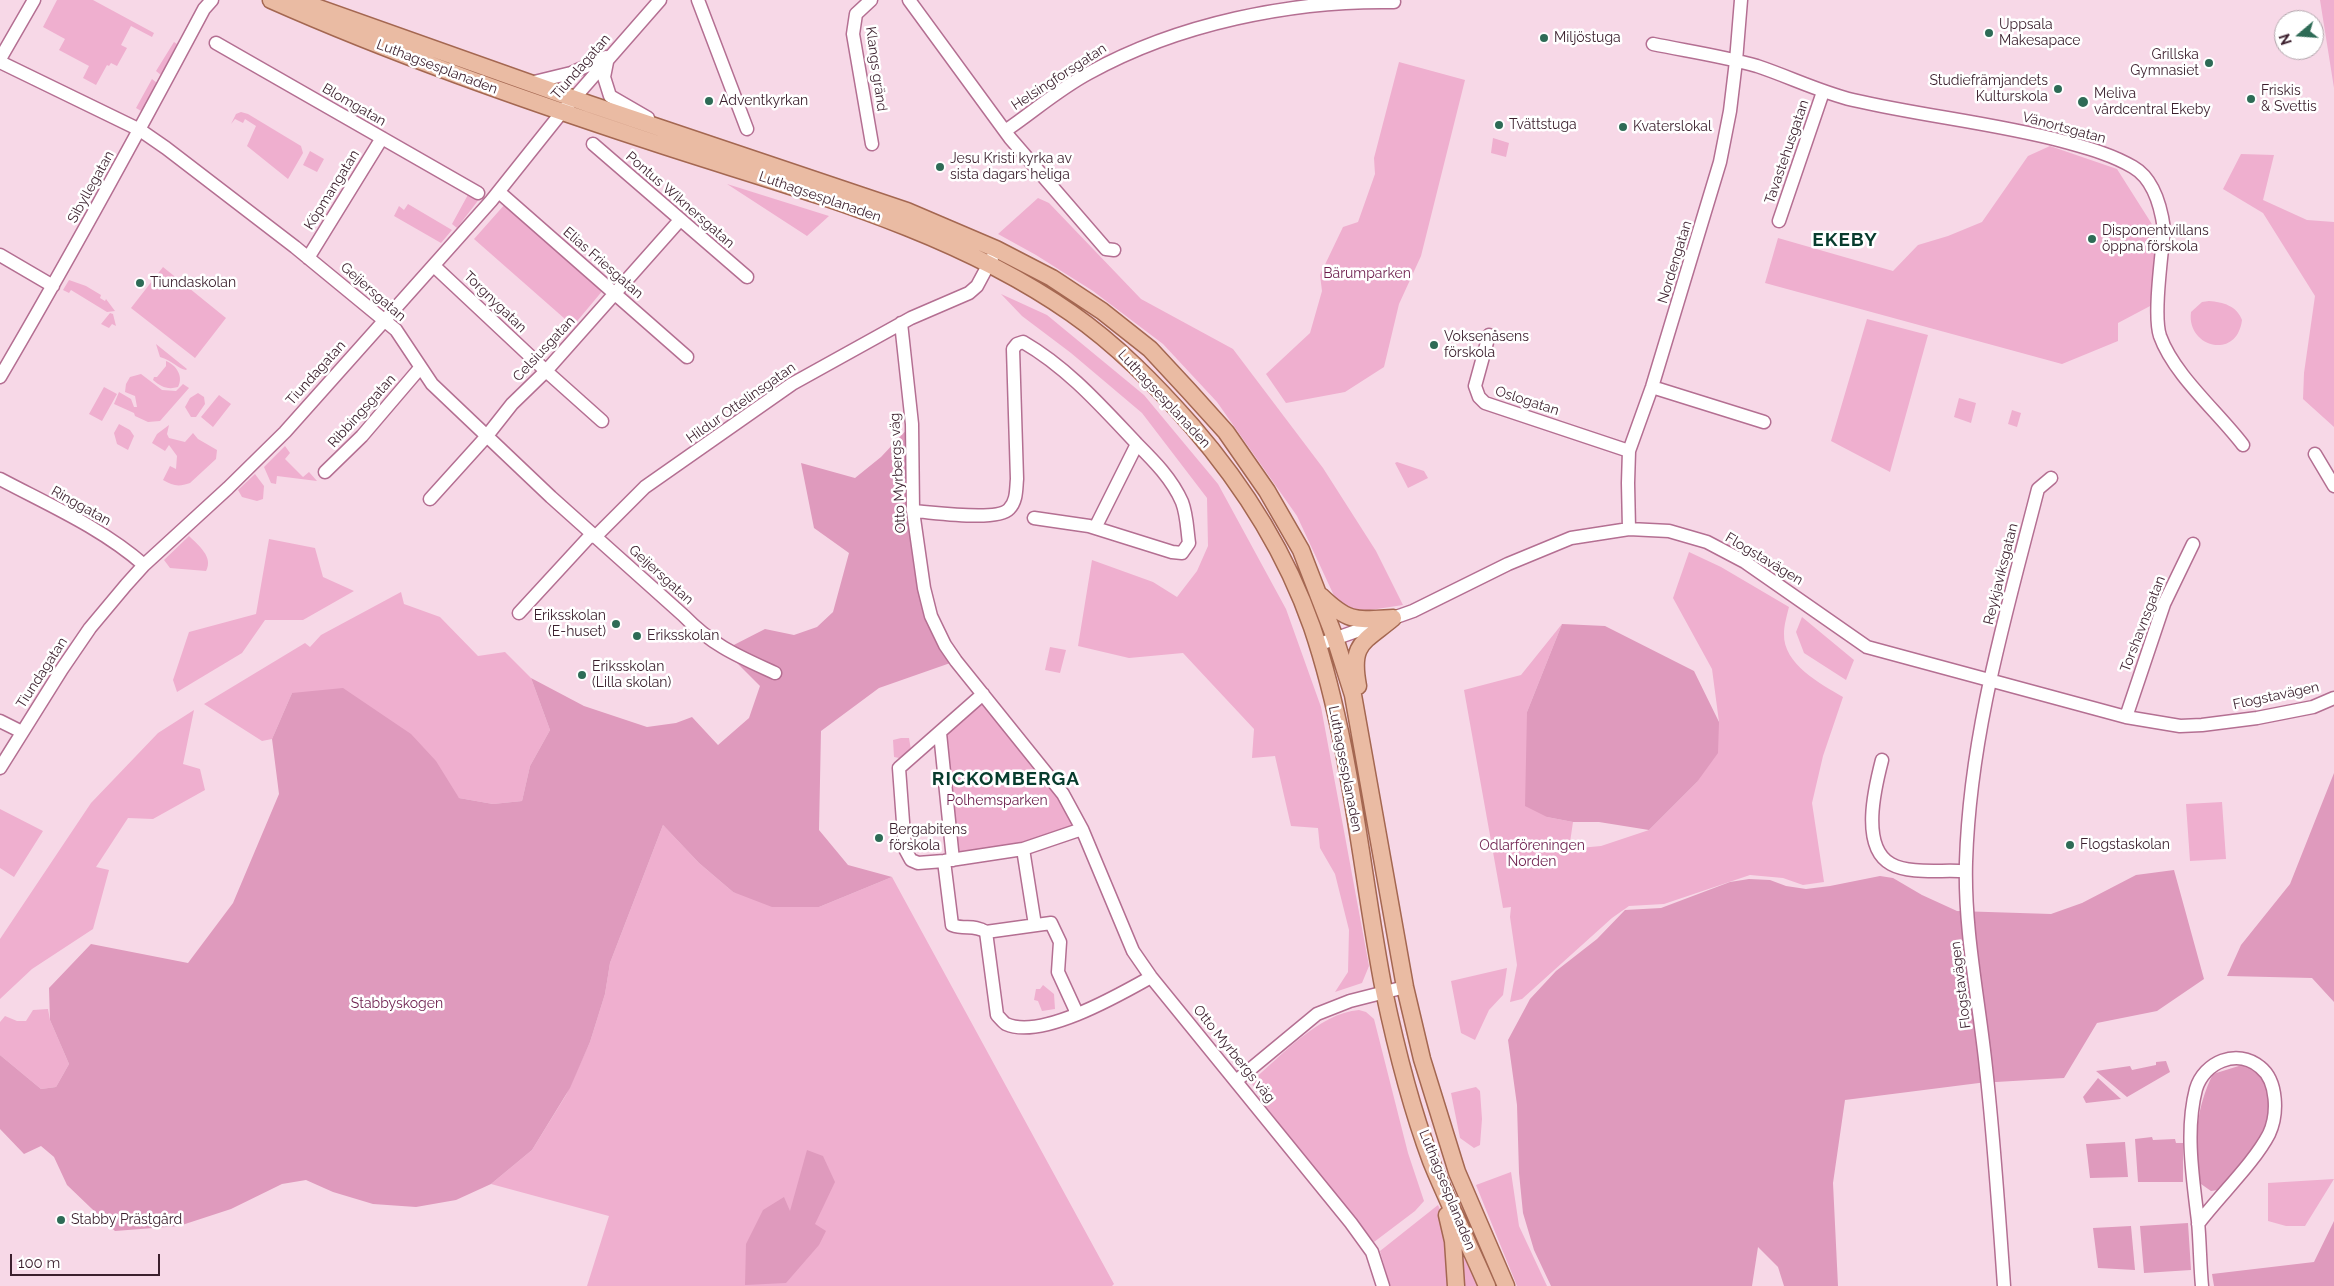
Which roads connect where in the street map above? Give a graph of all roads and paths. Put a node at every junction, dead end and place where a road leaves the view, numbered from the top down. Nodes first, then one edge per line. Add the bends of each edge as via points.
1 (34, 0) edge
2 (271, 0) edge
3 (296, 0) edge
4 (660, 0) edge
5 (698, 0) edge
6 (909, 0) edge
7 (1741, 0) edge
8 (866, 1) edge
9 (1394, 2) dead end
10 (208, 3) edge
11 (216, 43) dead end
12 (1653, 44) dead end
13 (610, 55) junction
14 (0, 61) edge
15 (1736, 61) junction
16 (530, 83) junction
17 (1823, 92) junction
18 (573, 99) junction
19 (562, 112) junction
20 (140, 130) junction
21 (669, 130) junction
22 (746, 130) dead end
23 (1004, 131) junction
24 (382, 138) junction
25 (594, 144) dead end
26 (872, 144) dead end
27 (499, 192) junction
28 (478, 193) dead end
29 (680, 220) junction
30 (1779, 221) dead end
31 (996, 249) junction
32 (1114, 250) dead end
33 (0, 255) edge
34 (308, 258) junction
35 (988, 265) junction
36 (434, 266) junction
37 (747, 277) dead end
38 (53, 286) junction
39 (616, 294) junction
40 (383, 320) junction
41 (901, 323) junction
42 (1489, 335) dead end
43 (687, 357) dead end
44 (420, 368) junction
45 (546, 371) junction
46 (0, 377) edge
47 (1652, 387) junction
48 (602, 421) dead end
49 (1764, 422) dead end
50 (486, 437) junction
51 (1137, 444) junction
52 (2243, 445) dead end
53 (1629, 451) junction
54 (2315, 454) dead end
55 (325, 472) dead end
56 (2050, 478) dead end
57 (0, 479) edge
58 (2334, 486) edge
59 (430, 499) dead end
60 (913, 511) junction
61 (1034, 518) dead end
62 (1094, 528) junction
63 (1629, 528) junction
64 (596, 536) junction
65 (2193, 544) dead end
66 (144, 565) junction
67 (1319, 595) junction
68 (519, 613) dead end
69 (1393, 618) junction
70 (1335, 638) junction
71 (1317, 645) junction
72 (775, 673) dead end
73 (1990, 682) junction
74 (984, 694) junction
75 (2334, 698) edge
76 (2126, 717) junction
77 (0, 721) edge
78 (22, 732) junction
79 (940, 733) junction
80 (1882, 760) dead end
81 (0, 768) edge
82 (1370, 789) junction
83 (1082, 829) junction
84 (1023, 849) junction
85 (949, 860) junction
86 (1959, 871) dead end
87 (1035, 925) junction
88 (986, 932) junction
89 (1150, 977) junction
90 (1405, 987) junction
91 (1385, 992) junction
92 (1075, 1014) junction
93 (1236, 1080) junction
94 (1433, 1165) junction
95 (2198, 1224) junction
96 (1383, 1286) edge
97 (1456, 1286) edge
98 (1487, 1286) edge
99 (1506, 1286) edge
100 (2004, 1286) edge
101 (2202, 1286) edge

1 - 14 street
2 - 19 main road, Luthagsesplanaden via 455,75
3 - 16 main road, Luthagsesplanaden
4 - 13 street, Tiundagatan
5 - 22 street
6 - 23 street
7 - 15 street, Nordengatan
8 - 26 street, Klangs gränd via 856,14 853,34
9 - 23 street, Helsingforsgatan via 1316,2 1246,14 1188,29 1132,50 1086,74
10 - 20 street, Sibyllegatan
11 - 24 street, Blomgatan
12 - 15 street
13 - 16 street via 571,73
13 - 18 street, Tiundagatan
13 - 21 street via 604,77 610,96
14 - 20 street, Geijersgatan
15 - 17 street, Vänortsgatan
15 - 47 street, Nordengatan via 1730,111 1712,193
16 - 18 main road, Luthagsesplanaden
17 - 30 street, Tavastehusgatan
17 - 52 street, Vänortsgatan via 2030,133 2104,152 2144,174 2160,207 2164,229 2158,313 2160,334 2175,363
18 - 19 street, Tiundagatan
18 - 21 main road, Luthagsesplanaden
19 - 27 street, Tiundagatan
19 - 35 main road, Luthagsesplanaden via 838,202 932,238
20 - 34 street, Geijersgatan
20 - 38 street, Sibyllegatan
21 - 31 main road, Luthagsesplanaden via 907,211
23 - 32 street via 1106,249
24 - 28 street, Blomgatan
24 - 34 street, Köpmangatan
25 - 29 street, Pontus Wiknersgatan
27 - 36 street, Tiundagatan
27 - 39 street, Elias Friesgatan
29 - 37 street, Pontus Wiknersgatan
29 - 39 street, Celsiusgatan
31 - 35 street, Hildur Ottelinsgatan
31 - 67 main road, Luthagsesplanaden via 1052,278 1102,311 1150,349 1226,432 1267,491 1301,550
33 - 38 street
34 - 40 street, Geijersgatan
35 - 41 street, Hildur Ottelinsgatan via 970,293
35 - 71 main road, Luthagsesplanaden via 1031,287 1094,330 1135,364 1207,444 1250,503 1278,549
36 - 40 street, Tiundagatan
36 - 45 street, Torgnygatan
38 - 46 street, Sibyllegatan
39 - 43 street, Elias Friesgatan
39 - 45 street, Celsiusgatan
40 - 44 street, Geijersgatan via 396,330
40 - 66 street, Tiundagatan via 280,436
41 - 60 street, Otto Myrbergs väg via 912,424
41 - 64 street, Hildur Ottelinsgatan via 792,384 645,487
42 - 53 street, Oslogatan via 1476,386 1485,403
44 - 50 street, Geijersgatan
44 - 55 street, Ribbingsgatan via 362,436
45 - 48 street, Torgnygatan
45 - 50 street, Celsiusgatan via 512,404
47 - 49 street
47 - 53 street, Nordengatan
50 - 59 street, Celsiusgatan
50 - 64 street, Geijersgatan
51 - 60 street via 1104,407 1064,371 1023,342 1013,349 1017,479 1015,500 1009,510 983,515
51 - 62 street
51 - 62 street via 1162,472 1182,503 1189,543 1186,549 1182,553 1172,552
53 - 63 street, Nordengatan
54 - 58 street
56 - 73 street, Reykjaviksgatan via 2038,489
57 - 66 street, Ringgatan via 98,531 128,550
60 - 74 street, Otto Myrbergs väg via 924,588 932,616 944,645
61 - 62 street
63 - 69 street, Flogstavägen via 1563,541
63 - 73 street, Flogstavägen via 1669,531 1706,542 1745,562 1867,647
64 - 68 street, Hildur Ottelinsgatan via 589,537
64 - 72 street, Geijersgatan via 667,596 702,634 717,645
65 - 76 street, Torshavnsgatan via 2164,604
66 - 78 street, Tiundagatan via 90,628
67 - 69 main road via 1352,619
67 - 70 main road, Luthagsesplanaden
69 - 70 street, Flogstavägen
69 - 82 main road via 1363,644 1356,654 1354,666 1370,757
70 - 71 street, Flogstavägen
70 - 82 main road, Luthagsesplanaden via 1353,695
71 - 91 main road, Luthagsesplanaden via 1340,739
73 - 76 street, Flogstavägen
73 - 100 street, Flogstavägen via 1974,759 1967,896 1987,1069
74 - 79 street
74 - 83 street, Otto Myrbergs väg via 1064,794
75 - 76 street, Flogstavägen via 2257,718 2202,725 2180,726
77 - 78 street
78 - 81 street, Tiundagatan
79 - 85 street
79 - 85 street via 899,768 905,850 911,860 918,863
80 - 86 street via 1872,801 1874,841 1880,856 1891,865 1911,869
82 - 90 main road, Luthagsesplanaden
83 - 84 street
83 - 89 street, Otto Myrbergs väg via 1133,950
84 - 85 street
84 - 87 street
85 - 88 street via 952,925 979,927
87 - 88 street
87 - 92 street via 1051,923 1056,932 1060,942 1058,972
88 - 92 street via 997,1015 1005,1023 1043,1025
89 - 92 street
89 - 93 street, Otto Myrbergs väg
90 - 91 street
90 - 99 main road, Luthagsesplanaden via 1442,1130
91 - 93 street via 1317,1014
91 - 94 main road, Luthagsesplanaden via 1399,1055
93 - 96 street, Otto Myrbergs väg via 1372,1252
94 - 97 main road via 1453,1242
94 - 98 main road, Luthagsesplanaden
95 - 95 street via 2256,1154 2269,1133 2275,1114 2269,1079 2261,1067 2241,1059 2229,1058 2216,1063 2205,1072 2196,1088 2191,1120
95 - 101 street

